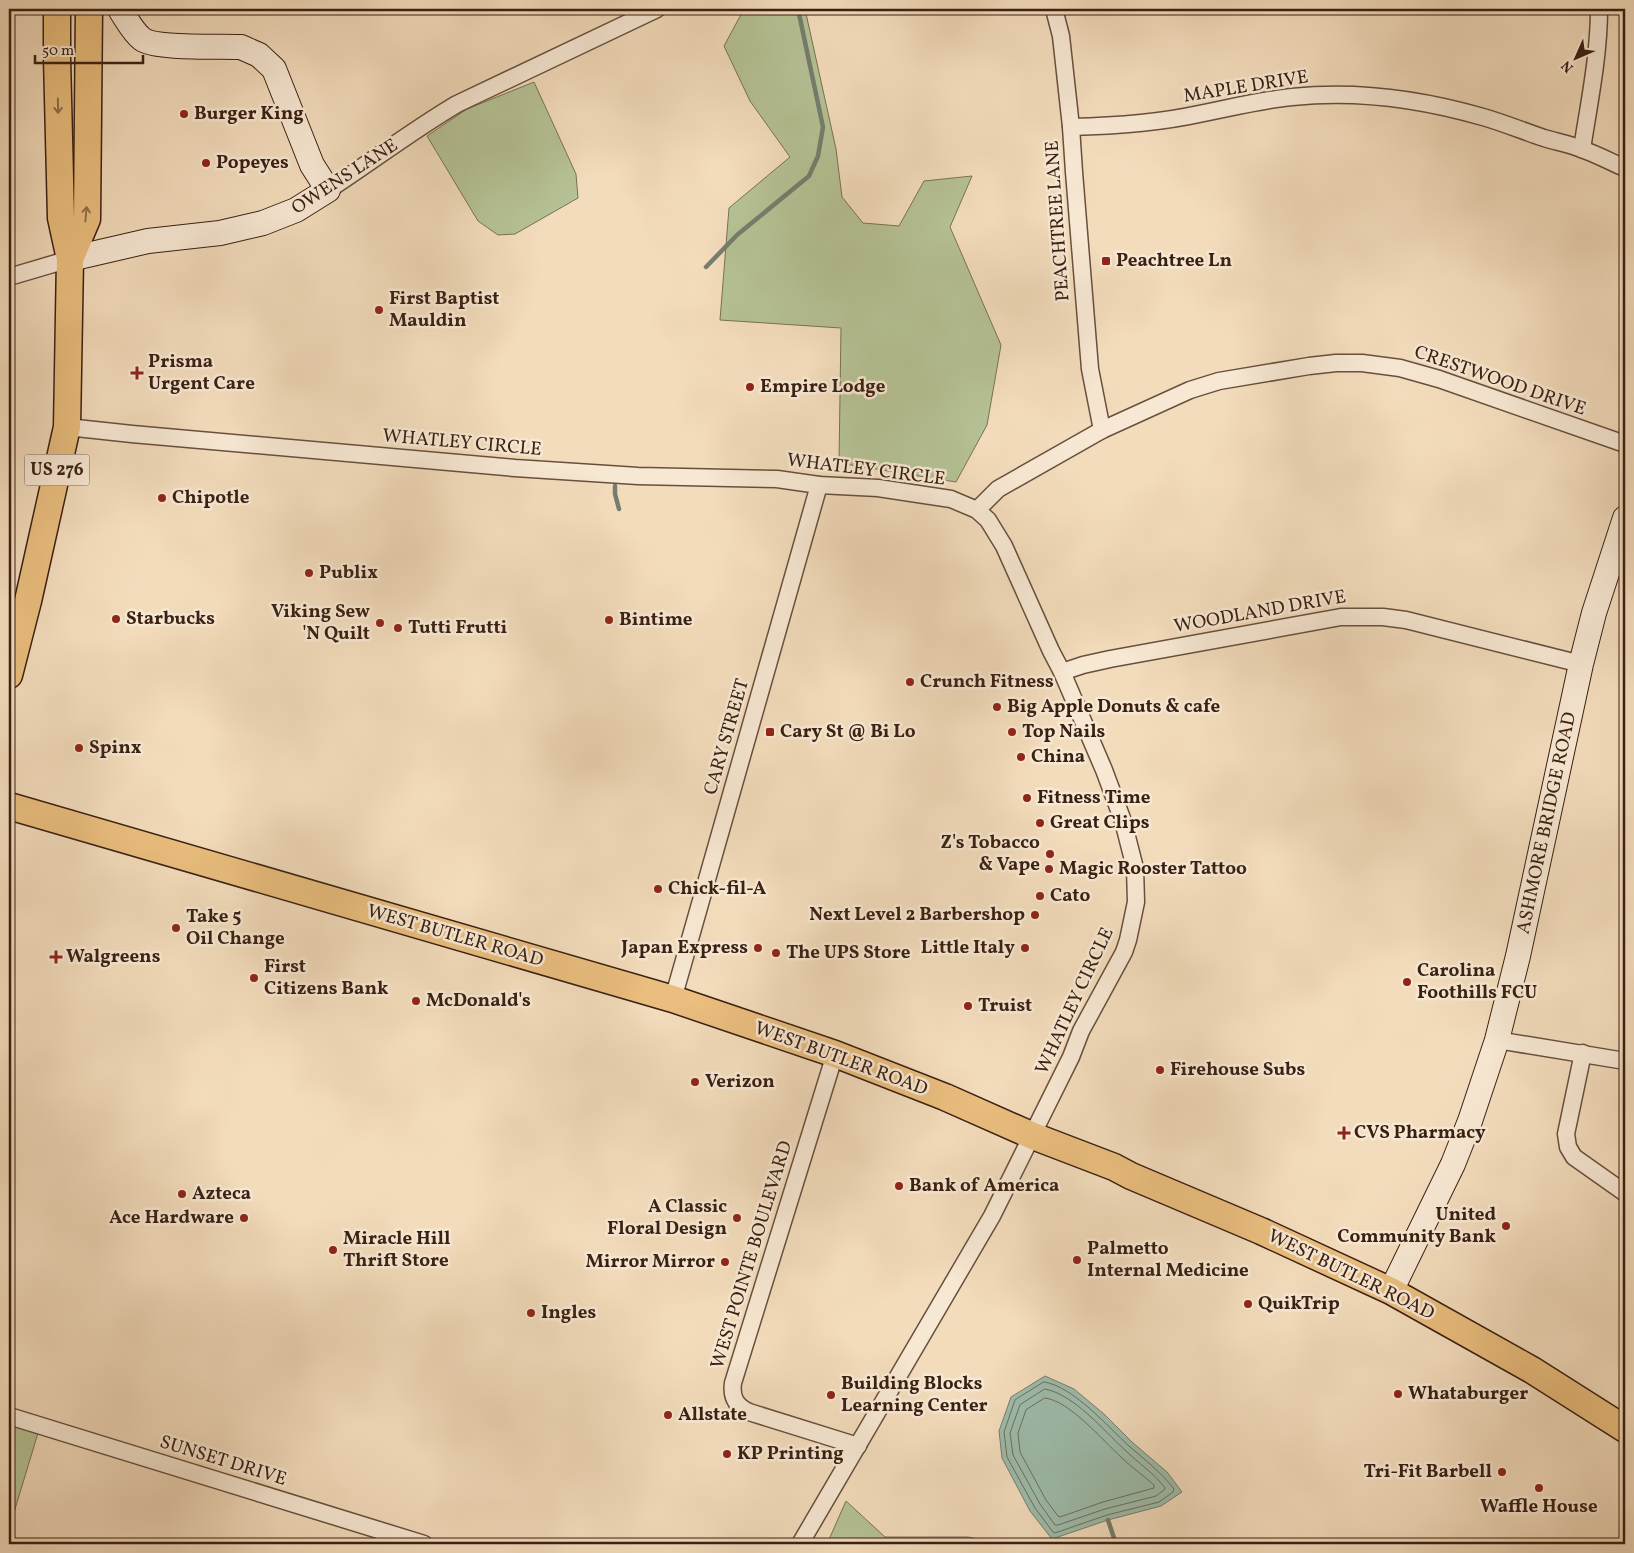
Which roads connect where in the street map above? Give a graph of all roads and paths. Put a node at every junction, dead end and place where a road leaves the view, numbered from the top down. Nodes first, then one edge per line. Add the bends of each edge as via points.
1 (57, 9) edge
2 (89, 9) edge
3 (121, 9) edge
4 (657, 9) edge
5 (1054, 9) edge
6 (1599, 9) edge
7 (1072, 127) junction
8 (1582, 149) junction
9 (1625, 168) edge
10 (328, 190) junction
11 (70, 260) junction
12 (9, 277) edge
13 (67, 426) junction
14 (1102, 430) junction
15 (1625, 444) edge
16 (819, 486) junction
17 (977, 510) junction
18 (1625, 518) edge
19 (1619, 561) edge
20 (1581, 664) junction
21 (1062, 672) junction
22 (9, 675) edge
23 (9, 806) edge
24 (673, 999) junction
25 (1497, 1040) junction
26 (1583, 1053) junction
27 (835, 1054) junction
28 (1625, 1061) edge
29 (1033, 1136) junction
30 (1625, 1193) edge
31 (1390, 1291) junction
32 (9, 1416) edge
33 (1625, 1429) edge
34 (858, 1446) junction
35 (424, 1544) edge
36 (800, 1544) edge

1 -> 11 main road, US 276 via 61,218
11 -> 2 main road, US 276 via 87,220
3 - 10 main road via 143,40 166,46 241,47 265,60 278,76 312,166
4 - 10 street, OWENS LANE via 457,104
5 - 7 street, PEACHTREE LANE via 1061,36
6 - 8 street
7 - 8 street, MAPLE DRIVE via 1166,120 1292,96 1356,94 1402,98 1446,107
7 - 14 street, PEACHTREE LANE via 1090,369
8 - 9 street, MAPLE DRIVE
10 - 11 main road, OWENS LANE via 296,210 263,223 220,233 148,241
11 - 12 street, OWENS LANE
11 - 13 main road, US 276
13 - 16 street, WHATLEY CIRCLE via 515,468 638,476 777,479
13 - 22 main road, US 276
14 - 15 street, CRESTWOOD DRIVE via 1190,390 1220,381 1309,366 1362,363 1400,368 1440,379
14 - 17 street, CRESTWOOD DRIVE via 998,489
16 - 17 street, WHATLEY CIRCLE via 854,486 923,494 951,499
16 - 24 street, CARY STREET
17 - 21 street, WHATLEY CIRCLE via 988,520 1004,546
18 - 19 main road, ASHMORE BRIDGE ROAD
19 - 20 main road, ASHMORE BRIDGE ROAD via 1594,613
20 - 21 street, WOODLAND DRIVE via 1406,620 1361,616 1110,659
20 - 25 main road, ASHMORE BRIDGE ROAD
21 - 29 street, WHATLEY CIRCLE via 1123,820 1135,868 1136,902 1124,952 1081,1032
23 - 24 main road, WEST BUTLER ROAD
24 - 27 main road, WEST BUTLER ROAD
25 - 26 street
25 - 31 main road, ASHMORE BRIDGE ROAD via 1453,1164
26 - 28 street
26 - 30 street via 1566,1134 1568,1147 1574,1157
27 - 29 main road, WEST BUTLER ROAD
27 - 34 street, WEST POINTE BOULEVARD via 732,1390 737,1404 749,1412
29 - 31 main road, WEST BUTLER ROAD via 1114,1167
29 - 34 street, WHATLEY CIRCLE via 992,1216
31 - 33 main road, WEST BUTLER ROAD via 1532,1370
32 - 35 street, SUNSET DRIVE
34 - 36 street, WHATLEY CIRCLE

